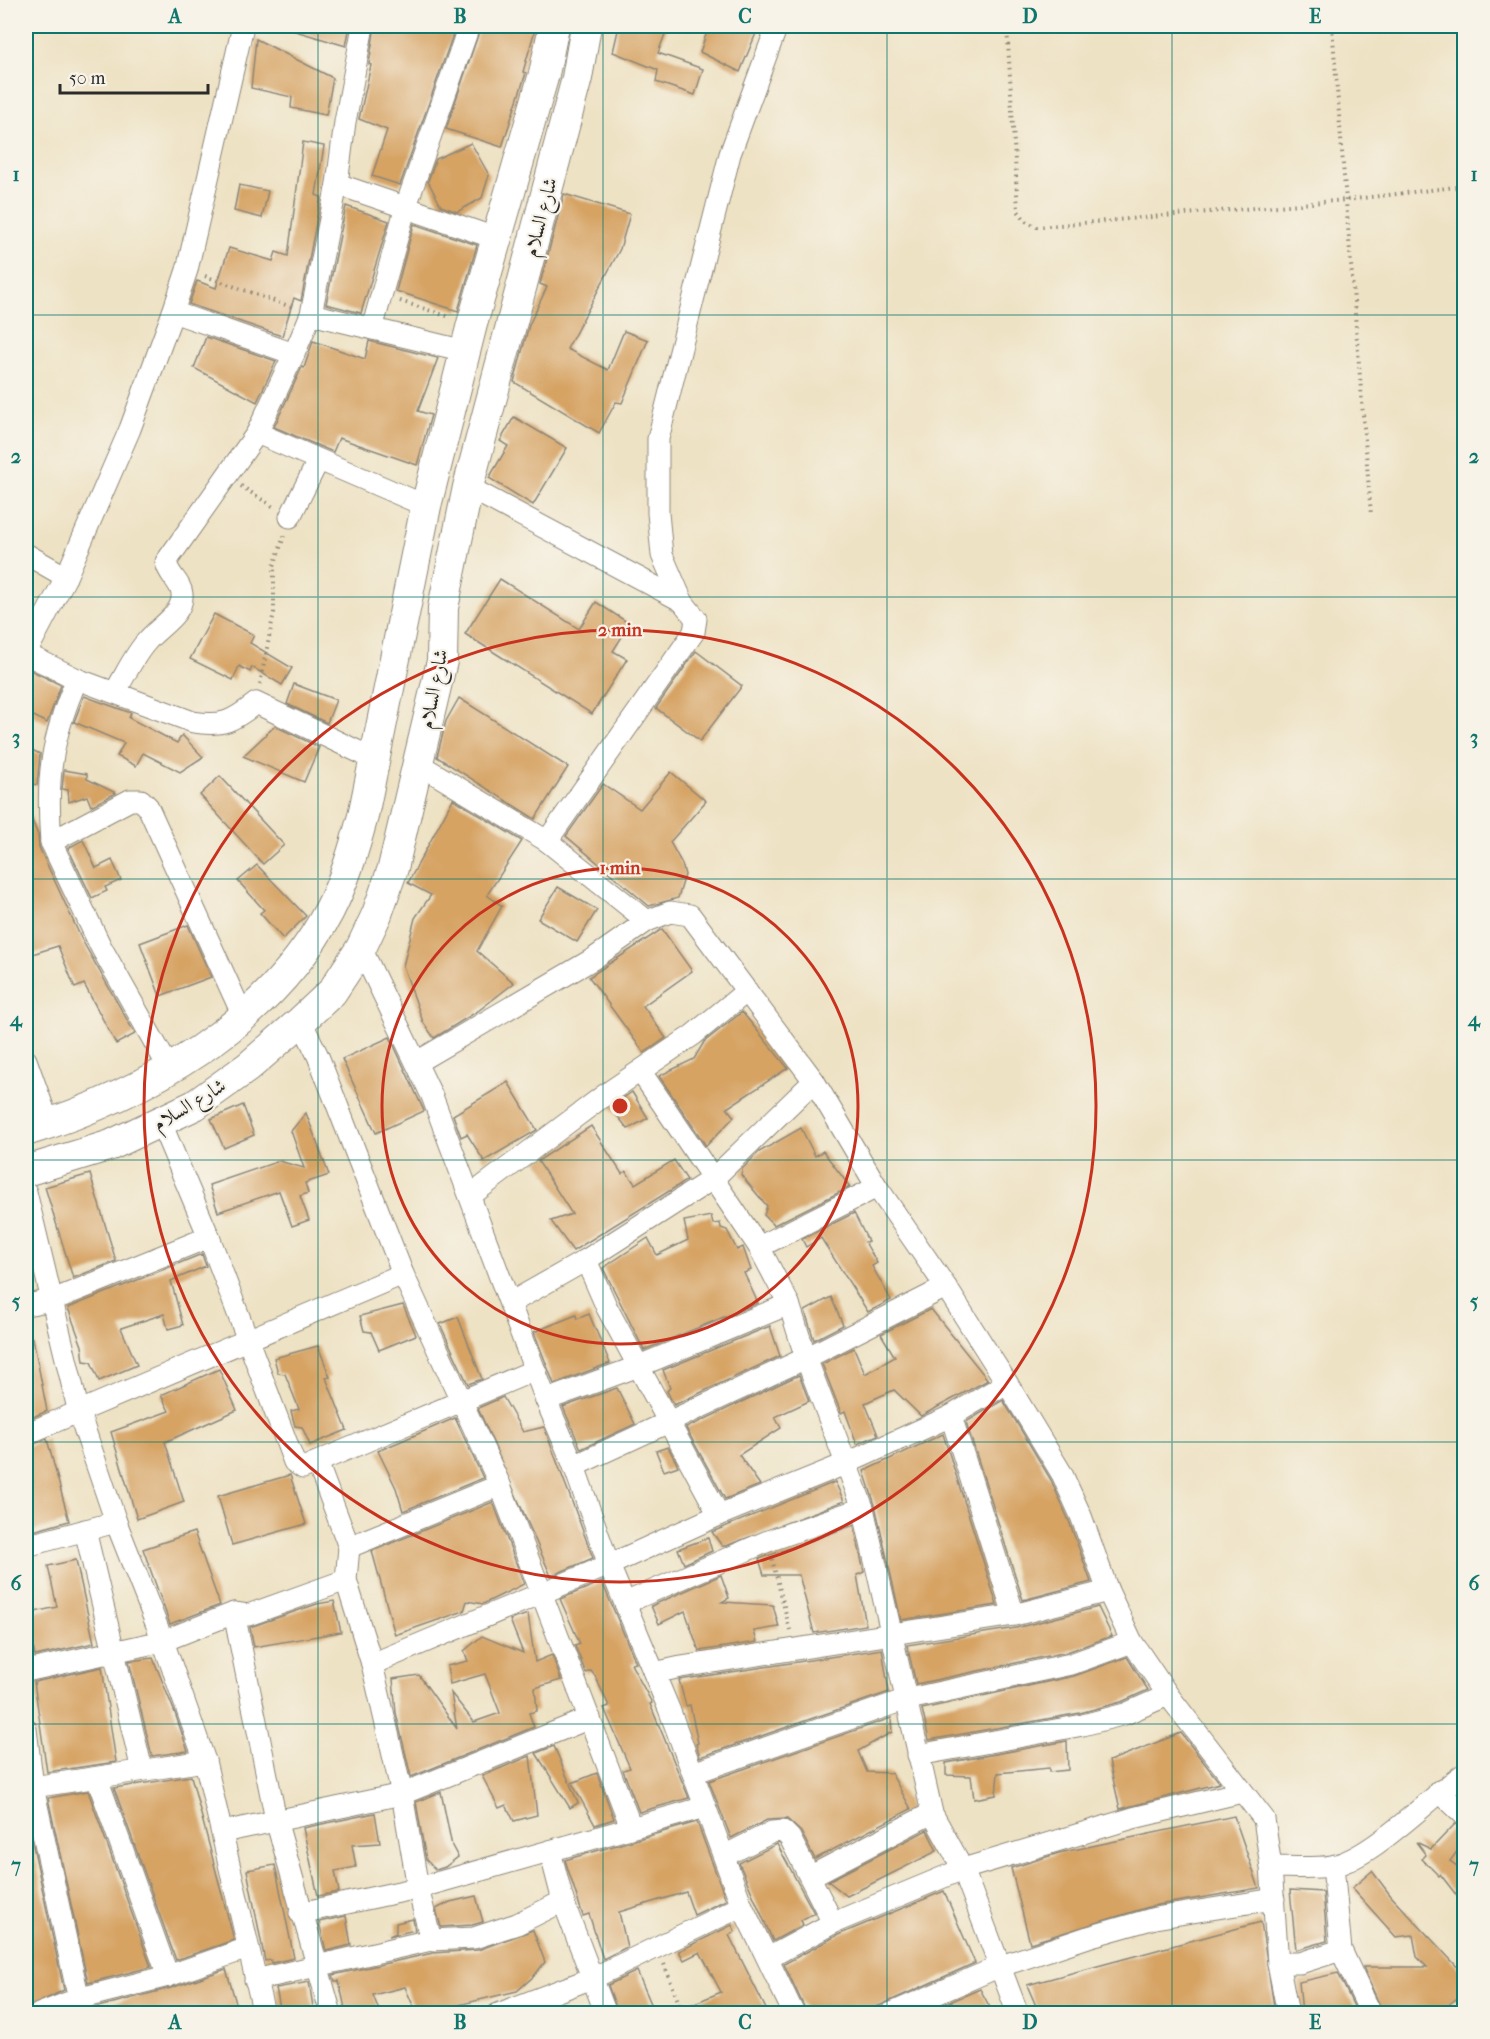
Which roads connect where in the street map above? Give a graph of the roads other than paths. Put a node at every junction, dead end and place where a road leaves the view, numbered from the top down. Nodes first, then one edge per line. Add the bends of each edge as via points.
1 (243, 26) edge
2 (363, 26) edge
3 (469, 26) edge
4 (554, 26) edge
5 (586, 26) edge
6 (777, 26) edge
7 (337, 184) junction
8 (406, 206) junction
9 (495, 238) junction
10 (173, 312) junction
11 (311, 314) junction
12 (372, 329) junction
13 (468, 337) junction
14 (294, 354) junction
15 (257, 433) junction
16 (318, 460) junction
17 (468, 487) junction
18 (426, 506) junction
19 (290, 517) road end
20 (26, 554) edge
21 (66, 578) junction
22 (408, 597) junction
23 (682, 601) junction
24 (443, 608) junction
25 (26, 654) edge
26 (77, 679) junction
27 (116, 692) junction
28 (376, 760) junction
29 (417, 764) junction
30 (547, 841) junction
31 (51, 842) junction
32 (647, 921) junction
33 (361, 948) junction
34 (747, 992) junction
35 (243, 1016) junction
36 (301, 1021) junction
37 (26, 1060) edge
38 (417, 1062) junction
39 (169, 1068) junction
40 (641, 1072) junction
41 (814, 1082) junction
42 (161, 1123) junction
43 (37, 1128) edge
44 (26, 1171) edge
45 (714, 1178) junction
46 (877, 1186) junction
47 (26, 1192) edge
48 (470, 1196) junction
49 (209, 1237) junction
50 (759, 1247) junction
51 (586, 1260) junction
52 (403, 1274) junction
53 (946, 1287) junction
54 (53, 1300) junction
55 (512, 1302) junction
56 (789, 1304) junction
57 (26, 1305) edge
58 (248, 1341) junction
59 (806, 1358) junction
60 (639, 1366) junction
61 (535, 1370) junction
62 (1007, 1383) junction
63 (460, 1400) junction
64 (546, 1400) junction
65 (79, 1413) junction
66 (951, 1416) junction
67 (669, 1422) junction
68 (26, 1434) edge
69 (317, 1462) junction
70 (845, 1464) junction
71 (574, 1466) junction
72 (500, 1485) junction
73 (863, 1508) junction
74 (719, 1515) junction
75 (116, 1522) junction
76 (85, 1530) junction
77 (26, 1545) edge
78 (349, 1547) junction
79 (609, 1565) junction
80 (346, 1580) junction
81 (1108, 1591) junction
82 (540, 1594) junction
83 (625, 1603) junction
84 (234, 1613) junction
85 (1014, 1615) junction
86 (891, 1636) junction
87 (164, 1641) junction
88 (1132, 1642) junction
89 (116, 1653) junction
90 (372, 1664) junction
91 (26, 1671) edge
92 (654, 1673) junction
93 (1168, 1695) junction
94 (904, 1700) junction
95 (590, 1718) junction
96 (26, 1729) edge
97 (918, 1755) junction
98 (204, 1761) junction
99 (142, 1770) junction
100 (693, 1773) junction
101 (1464, 1774) edge
102 (97, 1778) junction
103 (29, 1787) edge
104 (1439, 1791) junction
105 (1242, 1792) junction
106 (402, 1794) junction
107 (705, 1807) junction
108 (932, 1813) junction
109 (1464, 1815) edge
110 (276, 1820) junction
111 (631, 1827) junction
112 (223, 1832) junction
113 (550, 1851) junction
114 (724, 1856) junction
115 (1333, 1866) junction
116 (1271, 1867) junction
117 (963, 1869) junction
118 (811, 1876) junction
119 (418, 1888) junction
120 (1274, 1899) junction
121 (563, 1901) junction
122 (742, 1906) junction
123 (300, 1913) junction
124 (833, 1923) junction
125 (431, 1941) junction
126 (248, 1948) junction
127 (1341, 1950) junction
128 (768, 1958) junction
129 (1278, 1963) junction
130 (317, 1964) junction
131 (998, 1967) junction
132 (168, 1976) junction
133 (595, 1977) junction
134 (255, 1980) junction
135 (79, 2006) edge
136 (39, 2013) edge
137 (264, 2013) edge
138 (331, 2013) edge
139 (498, 2013) edge
140 (606, 2013) edge
141 (794, 2013) edge
142 (890, 2013) edge
143 (1018, 2013) edge
144 (1288, 2013) edge
145 (1371, 2013) edge

1 - 10 street via 187,270
2 - 7 street
3 - 8 street
4 - 9 street, شارع السلام via 544,74
5 - 17 street, شارع السلام via 577,78
6 - 23 street via 730,154 658,439 662,555
7 - 8 street
7 - 11 street
8 - 9 street
8 - 12 street
9 - 13 street, شارع السلام
10 - 14 street
10 - 21 street via 130,429
11 - 12 street
11 - 14 street
12 - 13 street
13 - 18 street, شارع السلام
14 - 15 street
15 - 16 street
15 - 27 street via 166,562 182,592 182,603 177,613 146,641
16 - 18 street
16 - 19 street
17 - 23 street
17 - 24 street, شارع السلام
18 - 22 street, شارع السلام
20 - 21 street
21 - 25 street
22 - 24 street
22 - 28 street, شارع السلام
23 - 30 street via 696,619 694,632
24 - 29 street, شارع السلام via 442,662
25 - 26 street
26 - 27 street
26 - 31 street via 51,753
27 - 28 street via 193,722 212,725 234,720 256,703
28 - 35 street, شارع السلام via 350,865 328,912 289,967
29 - 30 street
29 - 33 street, شارع السلام via 393,868
30 - 32 street
31 - 35 street via 130,800 141,800 148,807
31 - 39 street via 101,948
32 - 34 street via 670,912 690,915
32 - 38 street via 593,959
33 - 36 street, شارع السلام via 332,992
33 - 38 street
34 - 40 street
34 - 41 street
35 - 39 street, شارع السلام
36 - 42 street, شارع السلام via 248,1067 204,1099
36 - 52 street
37 - 43 street
38 - 48 street
39 - 43 street, شارع السلام via 107,1102
40 - 45 street
40 - 48 street
41 - 45 street
41 - 46 street
42 - 44 street, شارع السلام via 111,1145
42 - 49 street
45 - 50 street
45 - 51 street
46 - 50 street
46 - 53 street
47 - 54 street
48 - 55 street
49 - 54 street
49 - 58 street
50 - 56 street
51 - 55 street
51 - 60 street
52 - 58 street
52 - 63 street
53 - 59 street
53 - 62 street
54 - 57 street
54 - 65 street
55 - 61 street
56 - 59 street
56 - 60 street
58 - 65 street
58 - 69 street via 294,1462 303,1468
59 - 67 street
59 - 70 street
60 - 64 street
60 - 67 street
61 - 63 street
61 - 64 street
62 - 66 street
62 - 81 street via 1062,1474 1082,1516
63 - 69 street
63 - 72 street
64 - 71 street
65 - 68 street
65 - 75 street
66 - 70 street
66 - 85 street
67 - 71 street
67 - 74 street
69 - 78 street
70 - 73 street
70 - 74 street
71 - 79 street
72 - 78 street
72 - 82 street
73 - 83 street via 768,1541
73 - 86 street
74 - 79 street
75 - 76 street
75 - 87 street
76 - 77 street
76 - 89 street
78 - 80 street
79 - 82 street
79 - 83 street
80 - 84 street via 248,1615
80 - 90 street
81 - 85 street
81 - 88 street
82 - 90 street
82 - 95 street
83 - 92 street
84 - 87 street
84 - 110 street
85 - 86 street
86 - 92 street
86 - 94 street
87 - 89 street
87 - 98 street
88 - 93 street
88 - 94 street via 1071,1664
89 - 91 street
89 - 99 street
90 - 106 street
92 - 100 street
93 - 97 street via 1125,1714 1083,1725
93 - 105 street
94 - 97 street
94 - 100 street
95 - 106 street
95 - 111 street
96 - 103 street
97 - 108 street
98 - 99 street
98 - 112 street
99 - 102 street
100 - 107 street
101 - 104 street
102 - 103 street
102 - 132 street
103 - 135 street
104 - 109 street
104 - 115 street via 1371,1848
105 - 116 street via 1264,1819
105 - 117 street via 1133,1818
106 - 110 street
106 - 119 street
107 - 111 street
107 - 114 street
108 - 117 street
108 - 118 street
110 - 112 street
110 - 123 street
111 - 113 street
112 - 126 street
113 - 119 street
113 - 121 street
114 - 118 street via 772,1832 783,1831
114 - 122 street
115 - 116 street
115 - 127 street
116 - 120 street
117 - 124 street
117 - 131 street
118 - 124 street
119 - 123 street
119 - 125 street
120 - 129 street
120 - 131 street via 1155,1918
121 - 125 street via 517,1924 474,1938
121 - 133 street
122 - 128 street
122 - 133 street
123 - 130 street
124 - 128 street
125 - 130 street
126 - 132 street
126 - 134 street
127 - 129 street via 1300,1963
127 - 145 street
128 - 141 street
129 - 144 street
130 - 134 street
130 - 138 street
131 - 142 street
131 - 143 street
132 - 135 street
133 - 139 street
133 - 140 street
134 - 137 street
135 - 136 street

